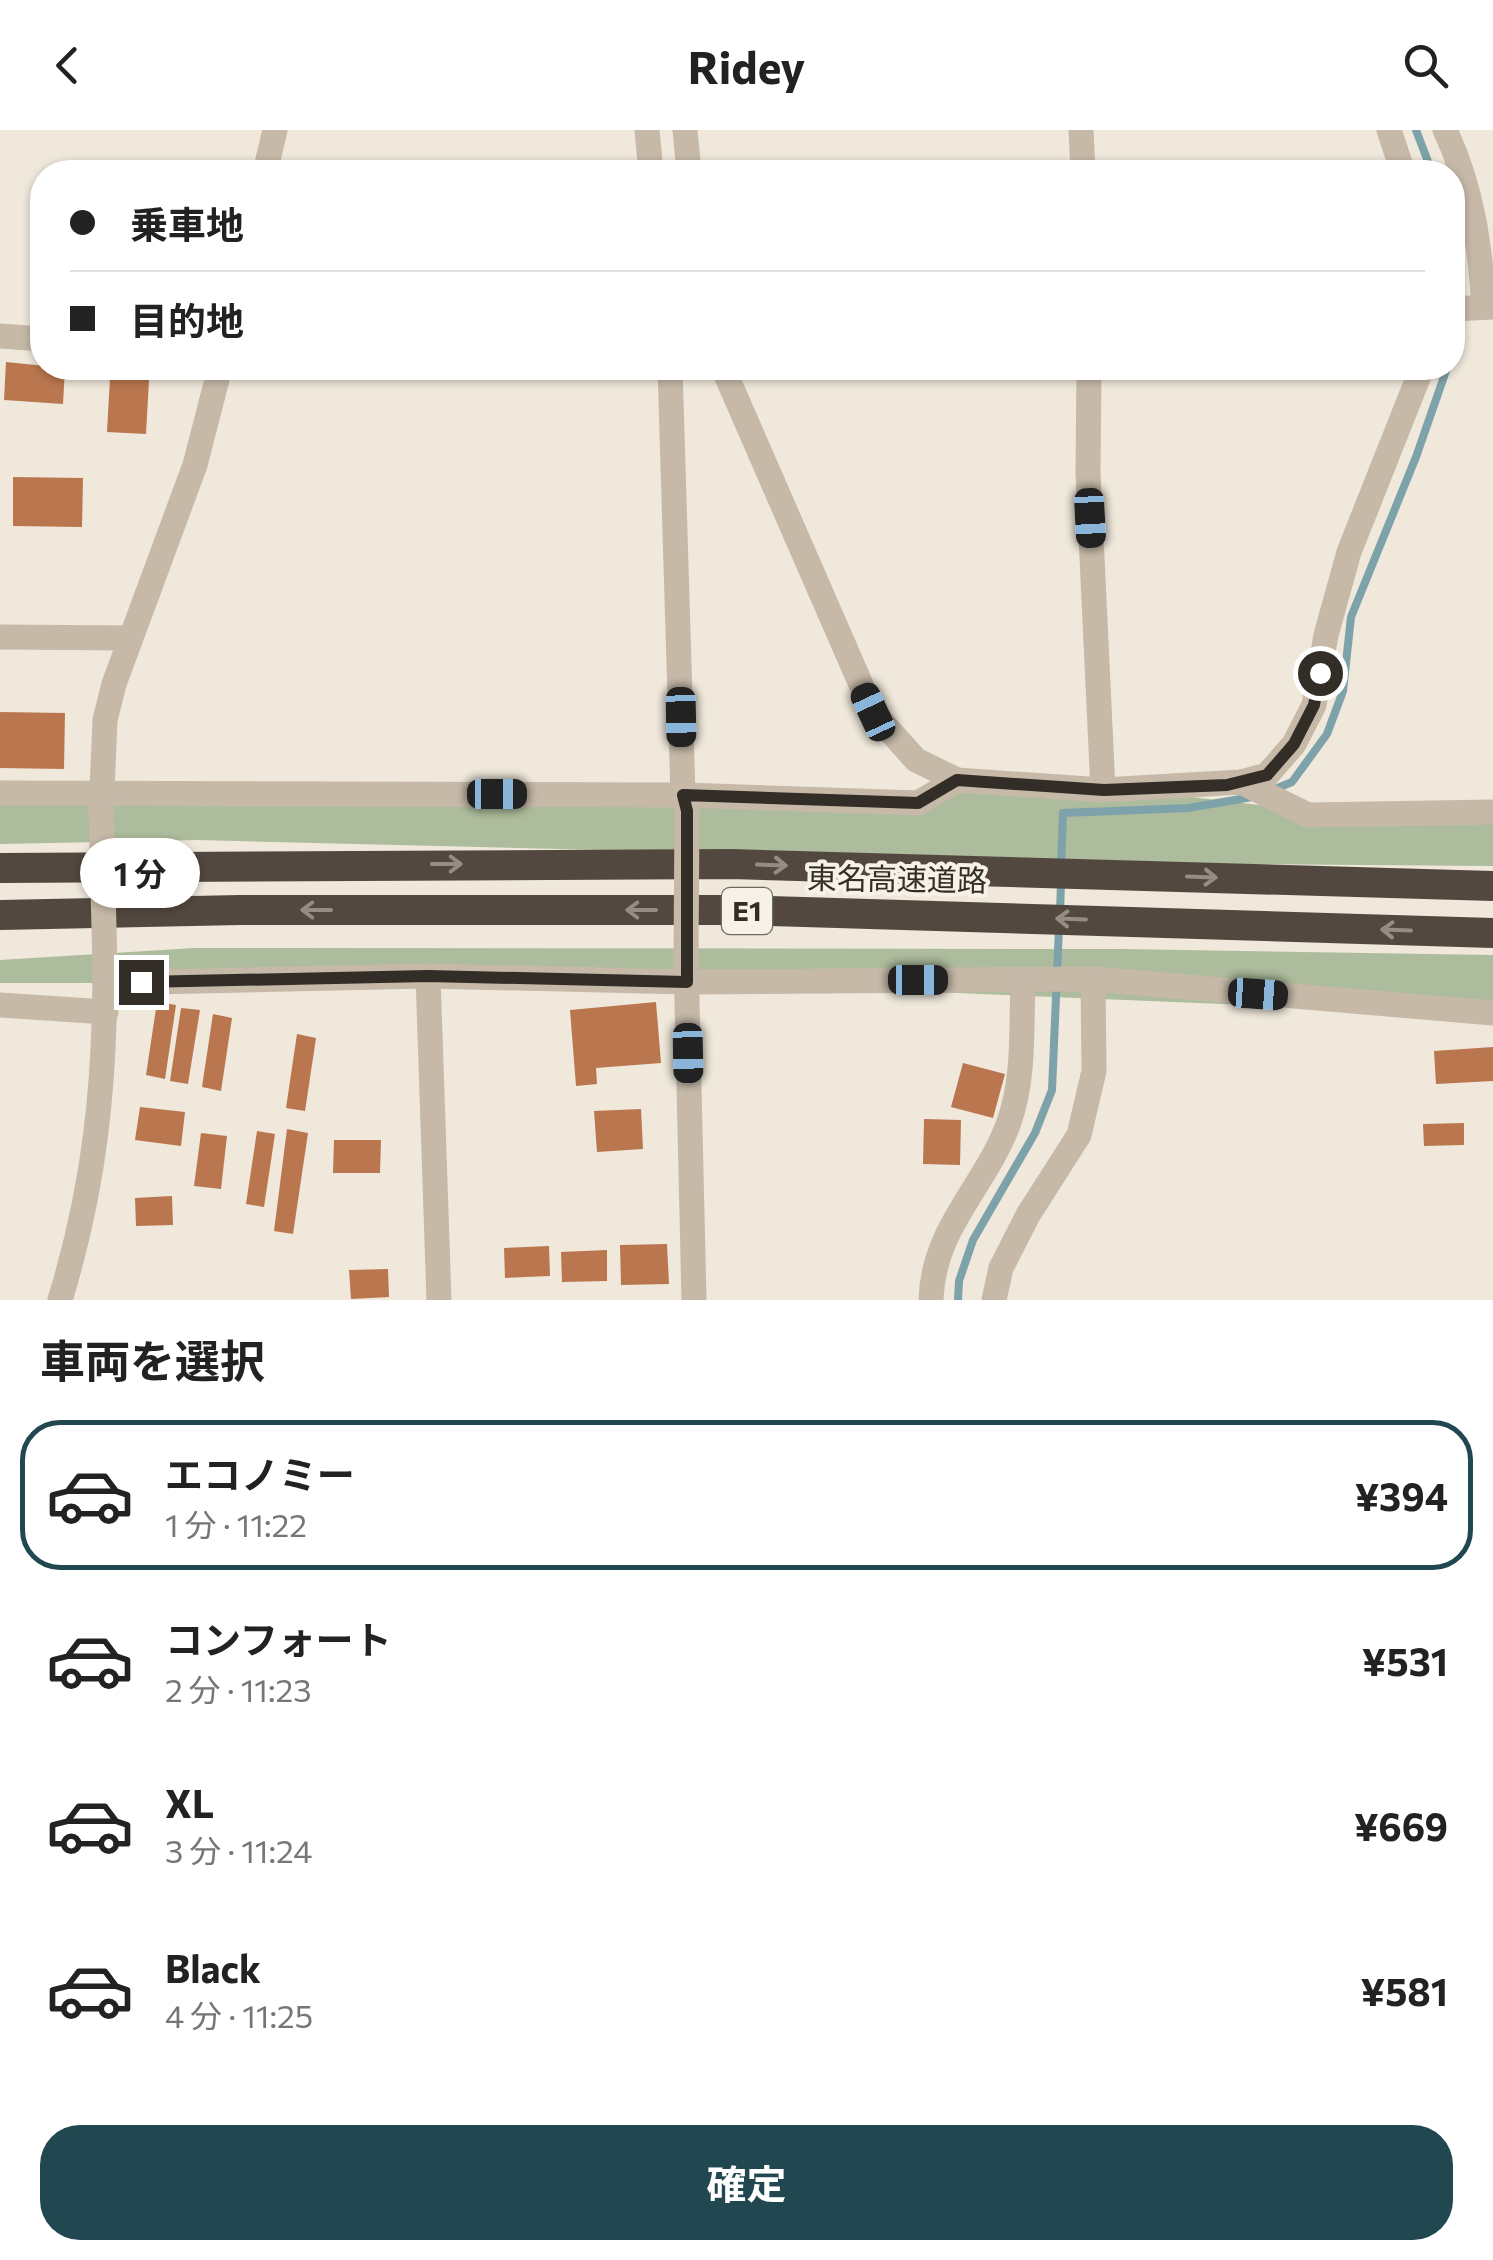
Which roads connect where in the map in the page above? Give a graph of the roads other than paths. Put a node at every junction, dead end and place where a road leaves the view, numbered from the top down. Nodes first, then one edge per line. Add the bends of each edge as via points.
1 (275, 130) edge
2 (647, 130) edge
3 (685, 130) edge
4 (1081, 130) edge
5 (1388, 130) edge
6 (1445, 130) edge
7 (269, 160) edge
8 (651, 160) edge
9 (688, 160) edge
10 (1082, 160) edge
11 (1399, 160) edge
12 (1458, 160) edge
13 (1465, 185) edge
14 (1489, 307) edge
15 (0, 336) edge
16 (30, 338) edge
17 (217, 380) edge
18 (670, 380) edge
19 (728, 380) edge
20 (1089, 380) edge
21 (1417, 380) edge
22 (0, 637) edge
23 (130, 638) junction
24 (957, 780) junction
25 (1241, 782) junction
26 (1104, 790) junction
27 (0, 794) edge
28 (101, 803) junction
29 (685, 803) junction
30 (1493, 812) edge
31 (0, 868) edge
32 (1493, 886) edge
33 (0, 915) edge
34 (1493, 933) edge
35 (687, 971) junction
36 (105, 975) junction
37 (428, 976) junction
38 (1093, 979) junction
39 (1023, 980) junction
40 (0, 1005) edge
41 (106, 1012) junction
42 (1493, 1013) edge
43 (60, 1300) edge
44 (439, 1300) edge
45 (694, 1300) edge
46 (931, 1300) edge
47 (994, 1300) edge

1 - 7 street
2 - 8 street
3 - 9 street
4 - 10 street
5 - 11 street
6 - 12 street
13 - 14 street
15 - 16 street
17 - 23 street via 195,464
18 - 29 street
19 - 24 street via 873,712 916,760
20 - 26 street
21 - 25 street via 1349,552 1314,705 1294,744 1267,775
22 - 23 street
23 - 28 street via 105,720
24 - 26 street
24 - 29 street via 918,803
25 - 26 street
25 - 30 street via 1308,815
27 - 28 street
28 - 29 street
28 - 36 street, bridge
29 - 35 street, bridge
31 -> 32 highway, 東名高速道路 / E1 via 732,864
34 -> 33 highway, 東名高速道路 / E1 via 734,910
35 - 37 street
35 - 39 street
35 - 45 street
36 - 37 street
36 - 41 street
37 - 44 street
38 - 39 street
38 - 42 street
38 - 47 street via 1094,1072 1079,1135 1019,1232
39 - 46 street via 1020,1090 1006,1130 940,1245
40 - 41 street
41 - 43 street via 99,1136

